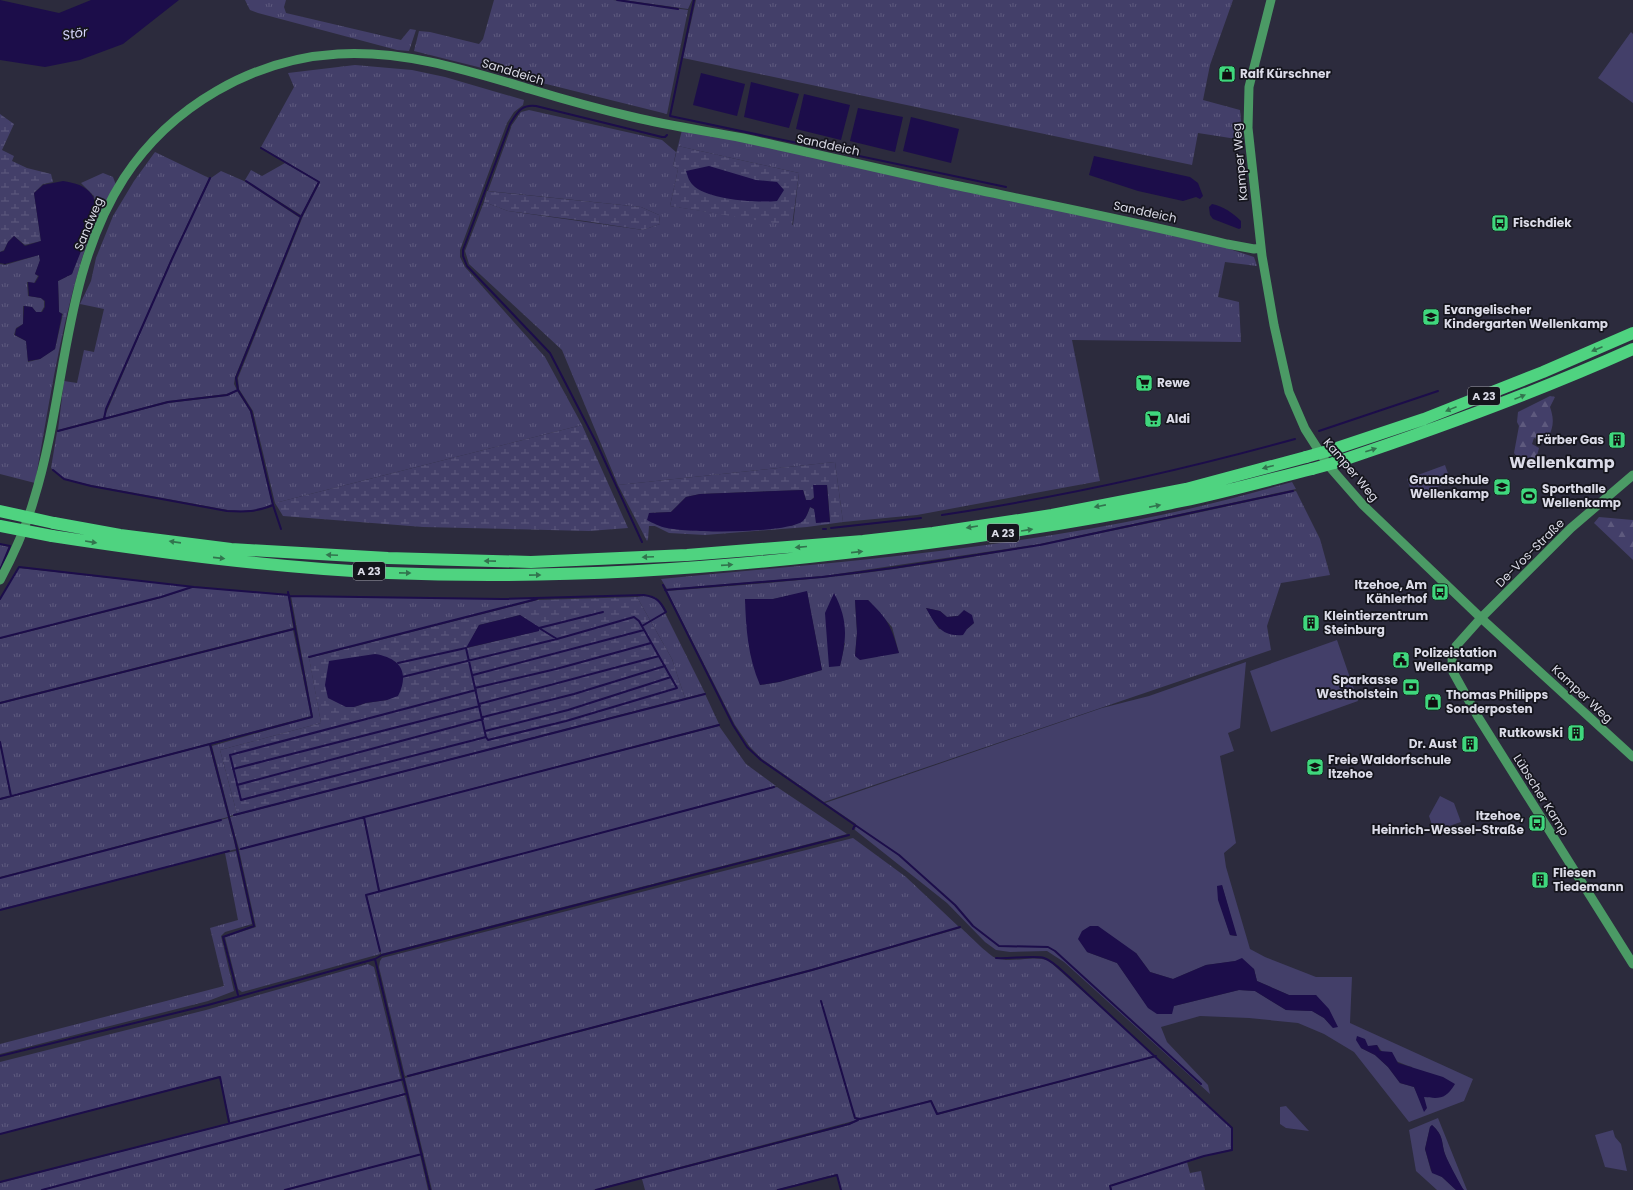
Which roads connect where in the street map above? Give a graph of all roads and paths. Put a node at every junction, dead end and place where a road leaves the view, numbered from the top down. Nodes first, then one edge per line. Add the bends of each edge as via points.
1 (1271, 0) edge
2 (392, 55) joint
3 (1261, 248) junction
4 (1633, 333) edge
5 (1633, 348) edge
6 (1633, 475) edge
7 (0, 511) edge
8 (0, 526) edge
9 (0, 580) edge
10 (1481, 618) junction
11 (1633, 757) edge
12 (1633, 964) edge

1 - 3 street, Kamper Weg via 1250,79 1247,106
2 - 3 street, Sanddeich via 444,64 587,106 638,118 1125,220 1227,244
2 - 9 street, Sandweg via 361,53 322,56 282,63 236,80 205,98 171,123 126,175 102,219 83,268 72,311 46,453 34,499 19,541
3 - 10 street, Kamper Weg via 1284,372 1297,410 1314,446 1363,505
4 -> 7 highway, A 23, bridge via 1544,372 1424,419 1306,457 1186,489 1052,516 864,541 687,556 531,562 388,558 231,549 120,535
8 -> 5 highway, A 23, bridge via 185,555 389,573 595,573 742,564 933,544 1053,526 1185,501 1334,463 1505,403
6 - 10 street, De-Vos-Straße via 1572,528
10 - 11 street, Kamper Weg
10 - 12 street, Lübscher Kamp via 1456,646 1452,659 1453,672 1482,724

